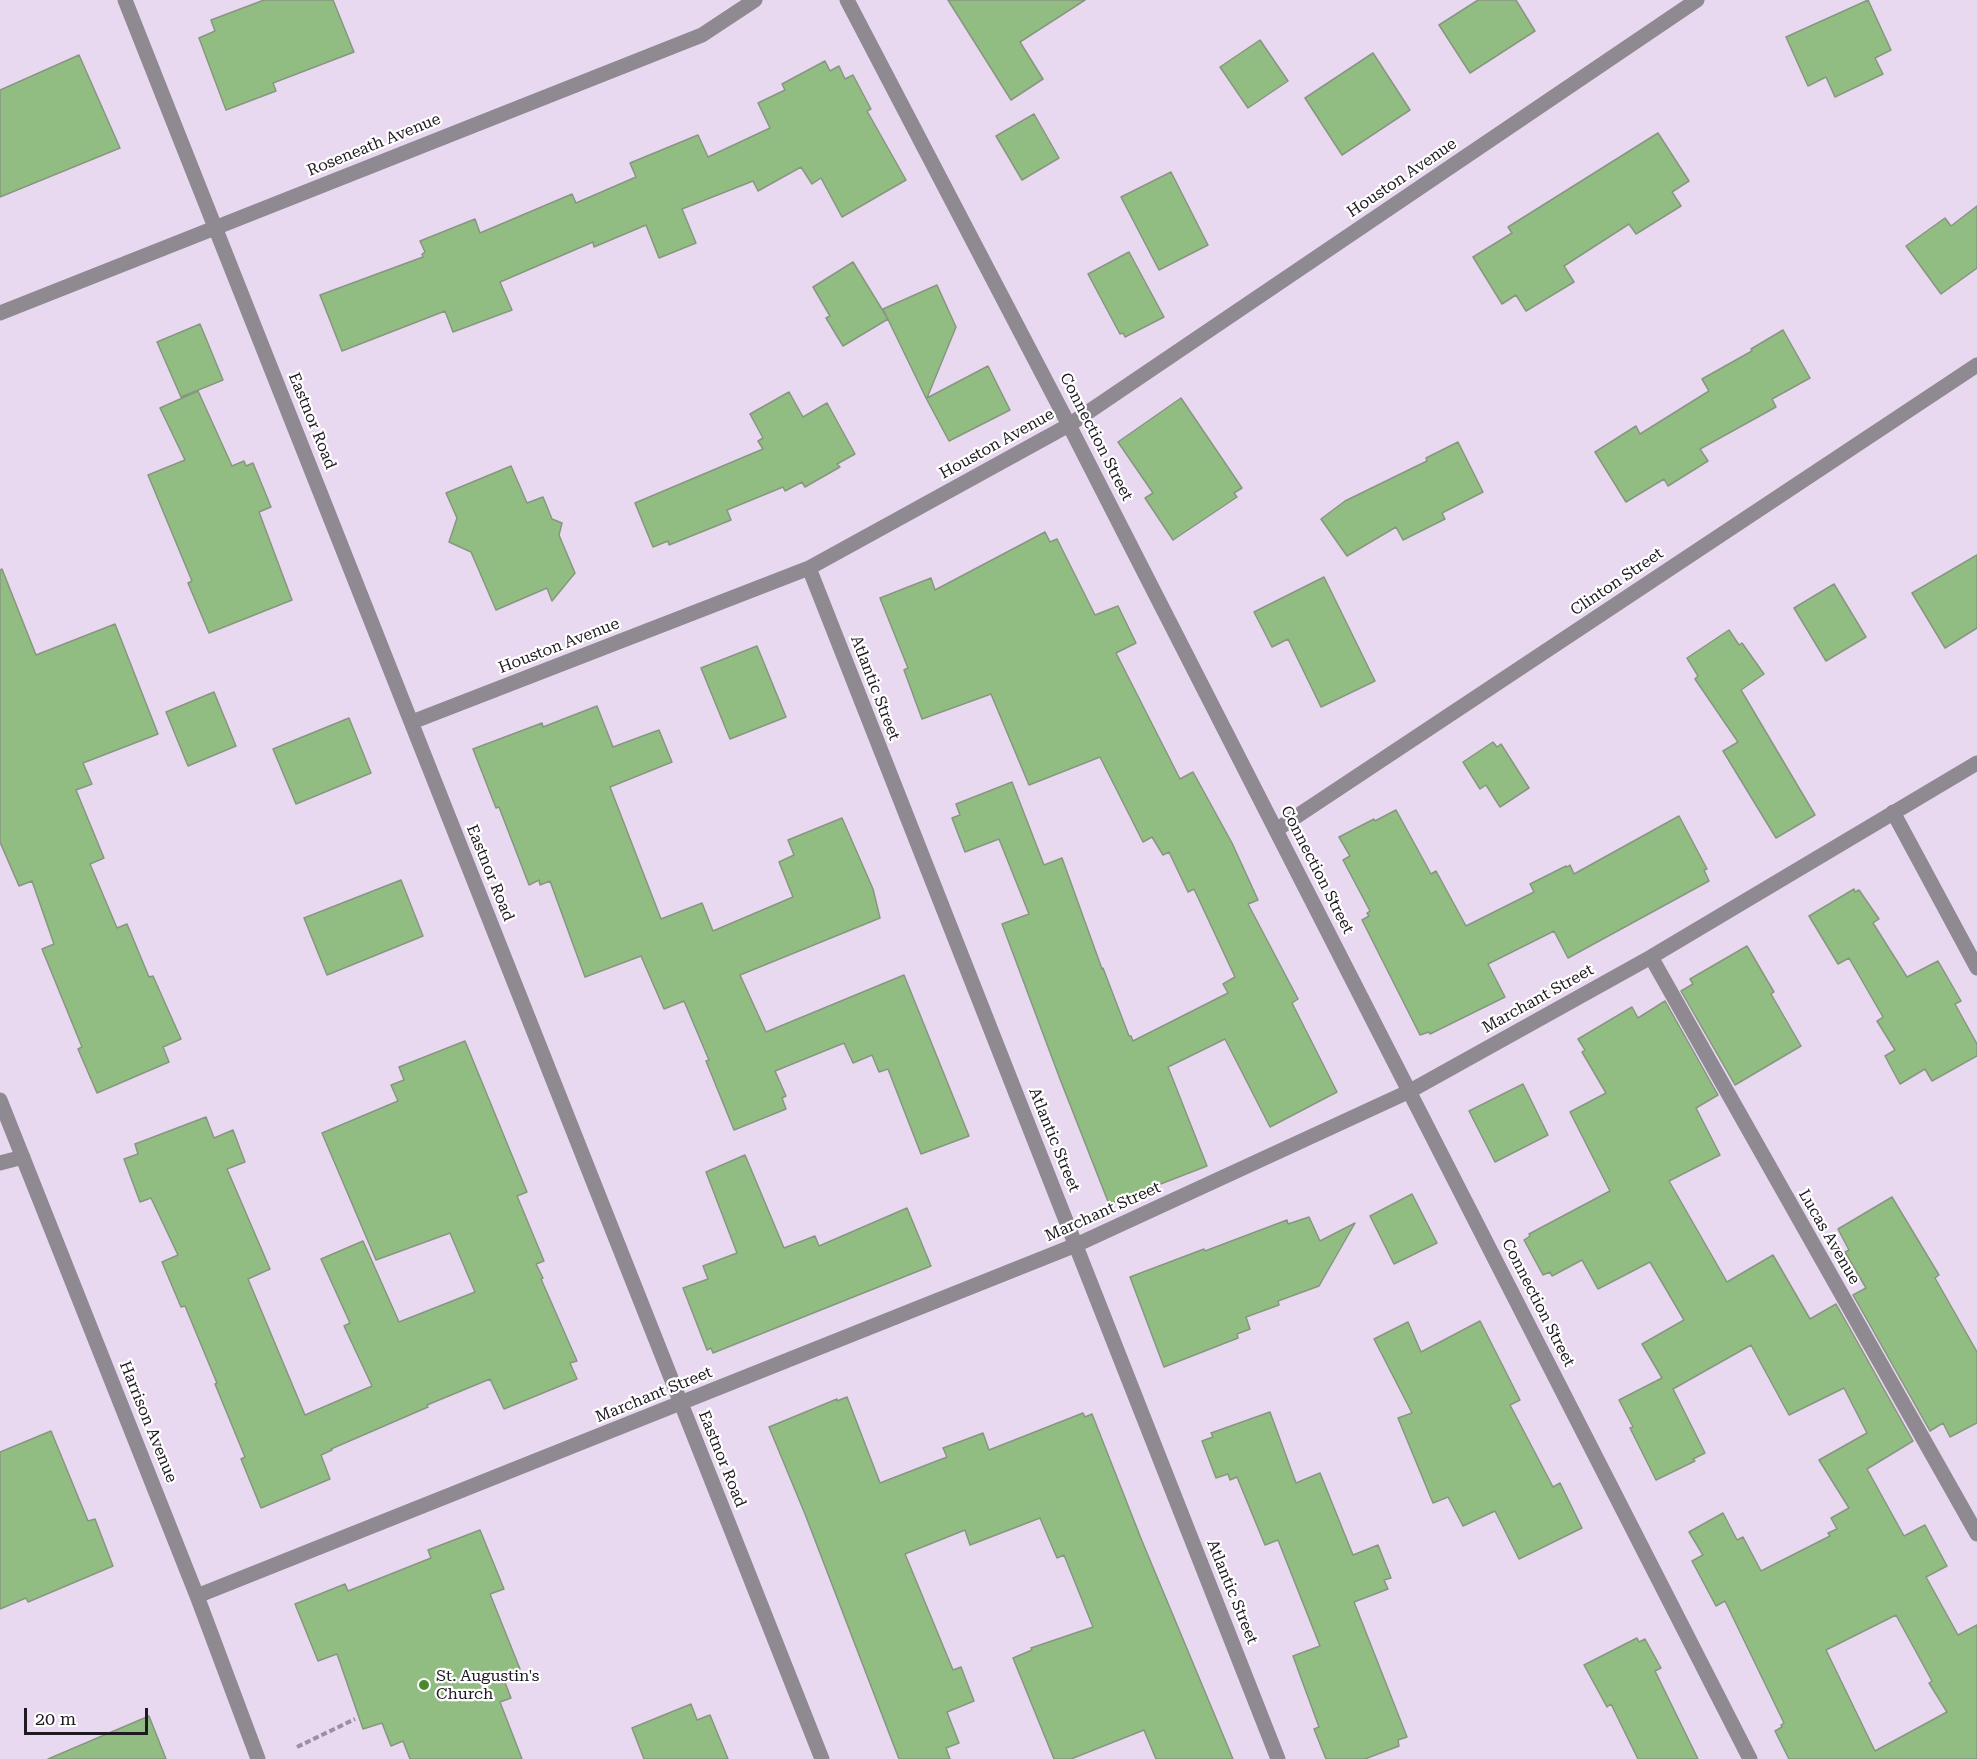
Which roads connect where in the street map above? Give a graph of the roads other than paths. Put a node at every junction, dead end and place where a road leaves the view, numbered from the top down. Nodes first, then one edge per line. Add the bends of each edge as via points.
1 (125, 0) edge
2 (755, 0) edge
3 (847, 0) edge
4 (1697, 0) edge
5 (215, 227) junction
6 (0, 313) edge
7 (1977, 365) edge
8 (1069, 425) junction
9 (809, 568) junction
10 (412, 722) junction
11 (1977, 763) edge
12 (1893, 812) junction
13 (1276, 830) junction
14 (1650, 957) junction
15 (1977, 968) edge
16 (1410, 1091) junction
17 (0, 1100) edge
18 (23, 1157) junction
19 (0, 1163) edge
20 (1076, 1245) junction
21 (681, 1403) junction
22 (1977, 1534) edge
23 (197, 1596) junction
24 (258, 1759) edge
25 (822, 1759) edge
26 (1278, 1759) edge
27 (1750, 1759) edge

1 - 5 street, Eastnor Road
2 - 5 street, Roseneath Avenue via 702,34
3 - 8 street, Connection Street
4 - 8 street, Houston Avenue
5 - 6 street, Roseneath Avenue
5 - 10 street, Eastnor Road
7 - 13 street, Clinton Street
8 - 9 street, Houston Avenue
8 - 13 street, Connection Street
9 - 10 street, Houston Avenue
9 - 20 street, Atlantic Street
10 - 21 street, Eastnor Road
11 - 12 street, Marchant Street
12 - 14 street, Marchant Street
12 - 15 street
13 - 16 street, Connection Street
14 - 16 street, Marchant Street
14 - 22 street, Lucas Avenue
16 - 20 street, Marchant Street
16 - 27 street, Connection Street
17 - 18 street, Harrison Avenue
18 - 19 street
18 - 23 street, Harrison Avenue
20 - 21 street, Marchant Street
20 - 26 street, Atlantic Street
21 - 23 street, Marchant Street
21 - 25 street, Eastnor Road
23 - 24 street, Harrison Avenue

